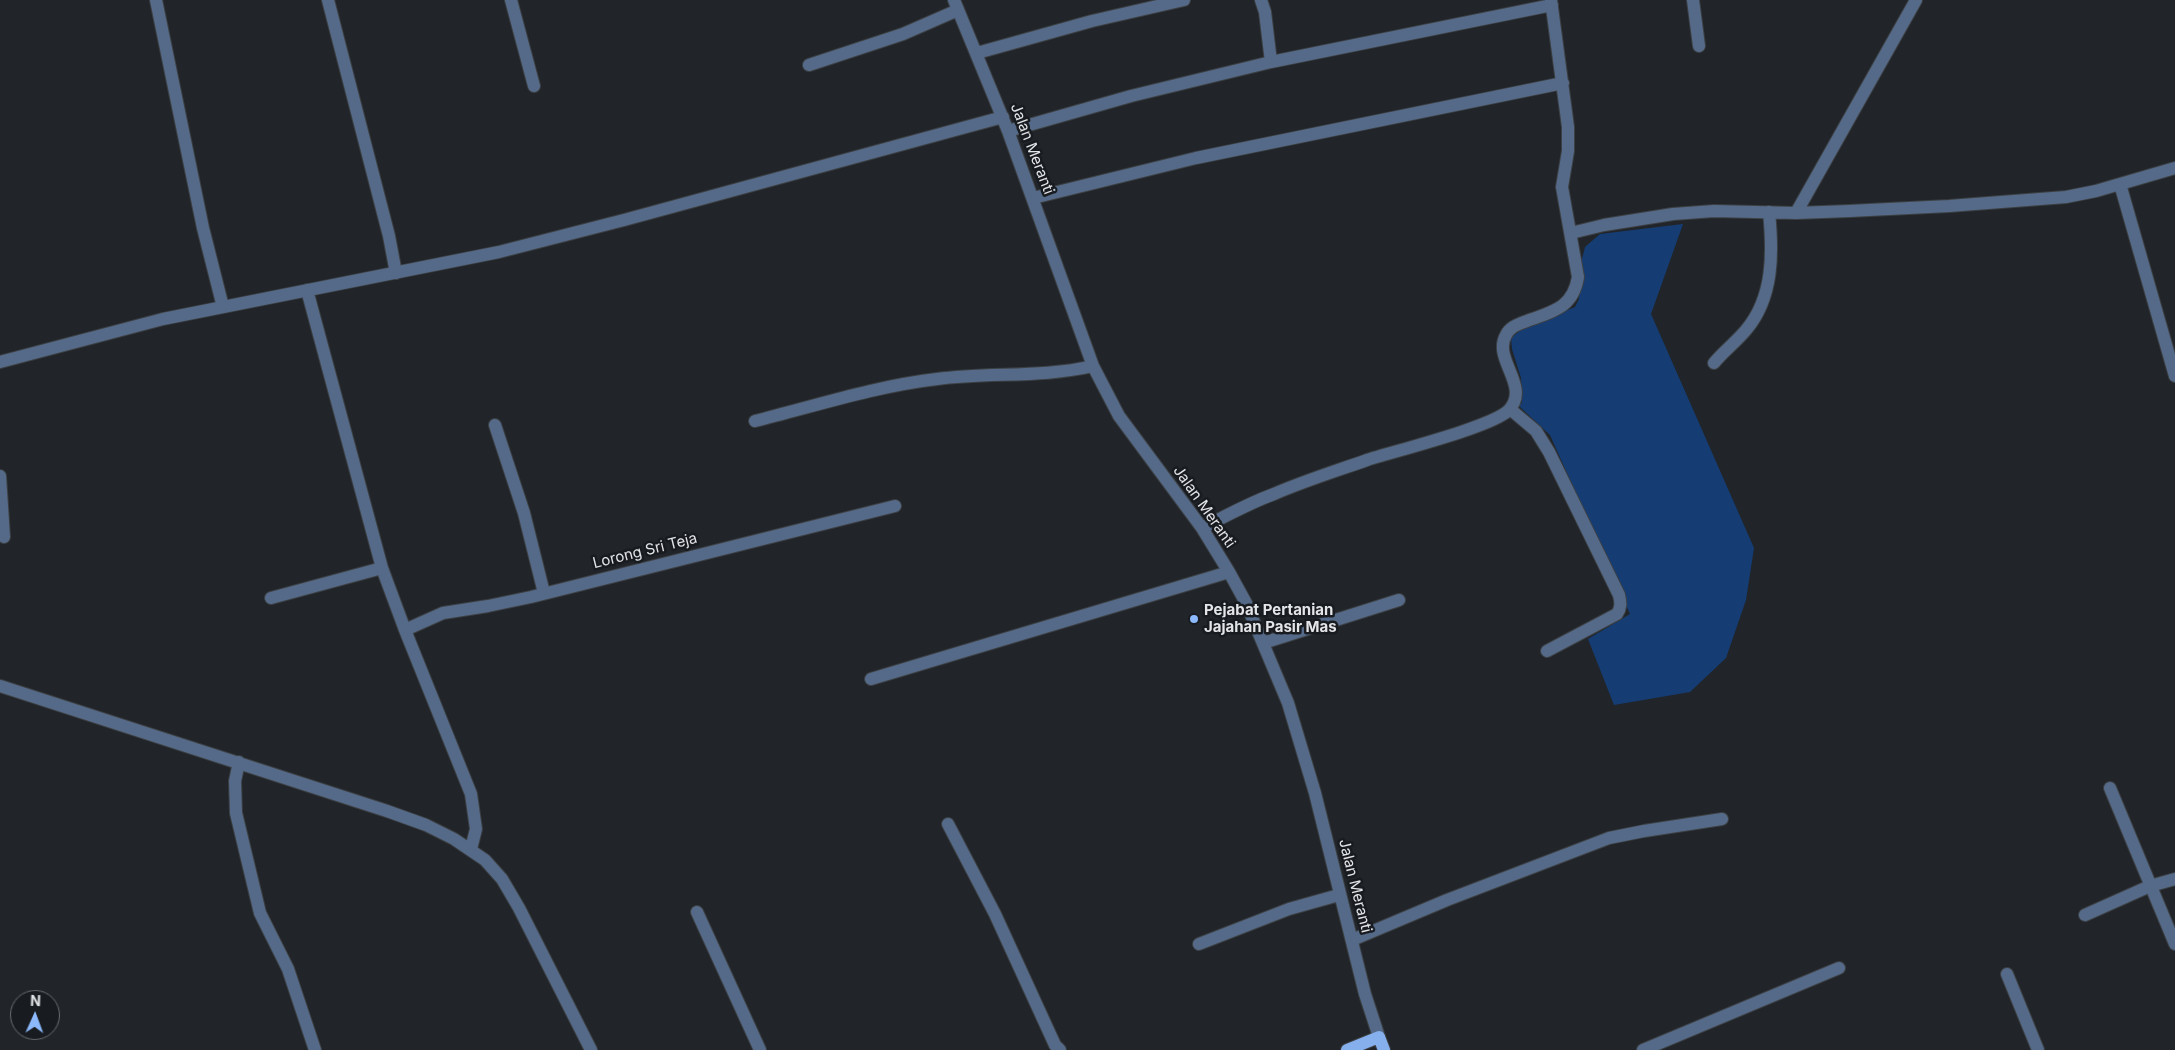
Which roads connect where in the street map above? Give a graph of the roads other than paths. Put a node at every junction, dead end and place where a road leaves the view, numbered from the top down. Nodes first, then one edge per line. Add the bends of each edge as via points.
1 (156, 0) edge
2 (328, 0) edge
3 (511, 0) edge
4 (1184, 0) edge
5 (1261, 0) edge
6 (1693, 0) edge
7 (1916, 0) edge
8 (1552, 3) edge
9 (956, 5) edge
10 (1699, 46) dead end
11 (977, 53) junction
12 (1271, 62) junction
13 (809, 65) dead end
14 (1563, 84) junction
15 (534, 86) dead end
16 (1003, 117) junction
17 (1008, 131) junction
18 (2175, 168) edge
19 (2120, 184) junction
20 (1033, 198) junction
21 (1769, 212) junction
22 (1796, 213) junction
23 (1571, 233) junction
24 (396, 272) junction
25 (307, 290) junction
26 (223, 307) junction
27 (0, 362) edge
28 (1714, 363) dead end
29 (1093, 366) junction
30 (2175, 376) edge
31 (1510, 409) junction
32 (755, 421) dead end
33 (495, 425) dead end
34 (0, 476) edge
35 (895, 506) dead end
36 (1202, 528) junction
37 (4, 537) dead end
38 (382, 568) junction
39 (1229, 572) junction
40 (544, 593) junction
41 (271, 598) dead end
42 (1399, 600) dead end
43 (405, 630) junction
44 (1263, 643) junction
45 (1546, 650) dead end
46 (871, 680) dead end
47 (0, 686) edge
48 (239, 762) junction
49 (2110, 788) dead end
50 (1722, 819) dead end
51 (948, 824) dead end
52 (471, 849) junction
53 (2175, 879) edge
54 (2150, 886) junction
55 (1339, 895) junction
56 (697, 912) dead end
57 (2084, 915) dead end
58 (1352, 940) junction
59 (1199, 944) dead end
60 (2175, 944) edge
61 (1839, 968) dead end
62 (2007, 974) dead end
63 (1379, 1038) junction
64 (315, 1050) edge
65 (591, 1050) edge
66 (760, 1050) edge
67 (1060, 1050) edge
68 (1347, 1050) edge
69 (1384, 1050) edge
70 (1643, 1050) edge
71 (2038, 1050) edge

1 - 26 street via 203,228
2 - 24 street
3 - 15 street
4 - 11 street via 1083,23
5 - 12 street
6 - 10 street
7 - 22 street
8 - 12 street
8 - 14 street
9 - 11 street, Jalan Meranti
9 - 13 street via 904,34
11 - 16 street, Jalan Meranti
12 - 17 street via 1131,96
14 - 20 street via 1196,158
14 - 23 street via 1568,151 1562,187
16 - 17 street, Jalan Meranti
16 - 24 street via 499,252
17 - 20 street, Jalan Meranti
18 - 19 street
19 - 22 street via 2066,197
19 - 30 street
20 - 29 street, Jalan Meranti
21 - 22 street
21 - 23 street via 1673,214
21 - 28 street via 1771,254 1763,302 1745,331
23 - 31 street via 1578,277 1571,298 1563,306 1514,326 1506,335 1503,346 1506,362 1516,385
24 - 25 street
25 - 26 street
25 - 38 street
26 - 27 street via 163,319
29 - 32 street via 1054,372 913,382
29 - 36 street, Jalan Meranti via 1119,416
31 - 36 street via 1477,425 1274,494
31 - 45 street via 1536,431 1619,595 1621,609 1617,614
33 - 40 street via 524,513
34 - 37 street
35 - 40 street, Lorong Sri Teja
36 - 39 street, Jalan Meranti
38 - 41 street
38 - 43 street
39 - 44 street, Jalan Meranti
39 - 46 street
40 - 43 street, Lorong Sri Teja via 443,613
42 - 44 street
43 - 52 street via 471,794 476,828
44 - 55 street, Jalan Meranti via 1291,712 1315,793
47 - 48 street
48 - 52 street via 426,825
48 - 64 street via 235,781 236,813 260,913 288,969
49 - 54 street
50 - 58 street via 1610,838
51 - 67 street
52 - 65 street via 502,879
53 - 54 street
54 - 57 street
54 - 60 street
55 - 58 street, Jalan Meranti
55 - 59 street via 1288,909
56 - 66 street
58 - 63 street, Jalan Meranti
61 - 70 street
62 - 71 street
63 - 68 main road
63 - 69 main road, Jalan Meranti

